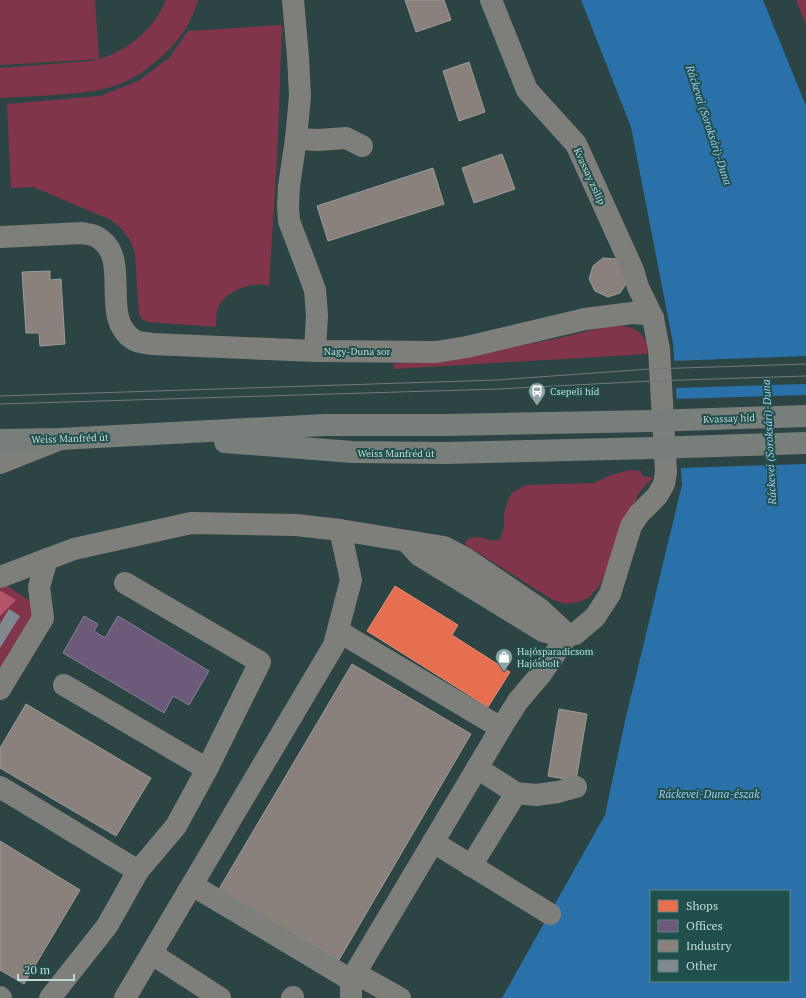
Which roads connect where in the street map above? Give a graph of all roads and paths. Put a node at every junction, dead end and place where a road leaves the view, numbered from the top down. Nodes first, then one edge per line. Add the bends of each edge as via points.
1 (293, 0) edge
2 (491, 0) edge
3 (296, 139) junction
4 (362, 146) dead end
5 (0, 237) edge
6 (653, 318) junction
7 (315, 351) junction
8 (806, 416) edge
9 (652, 420) joint
10 (140, 435) junction
11 (60, 439) junction
12 (0, 440) edge
13 (806, 443) edge
14 (0, 463) edge
15 (340, 530) junction
16 (47, 559) junction
17 (0, 577) edge
18 (125, 583) dead end
19 (338, 631) junction
20 (568, 635) junction
21 (64, 685) dead end
22 (0, 689) edge
23 (501, 728) junction
24 (477, 768) junction
25 (207, 769) junction
26 (0, 787) edge
27 (576, 787) dead end
28 (516, 793) junction
29 (433, 842) junction
30 (471, 866) junction
31 (138, 871) junction
32 (192, 885) junction
33 (550, 914) dead end
34 (152, 954) junction
35 (351, 989) edge
36 (50, 998) edge
37 (126, 998) edge
38 (220, 998) edge
39 (400, 998) edge

1 - 3 lane via 300,96
2 - 6 lane, Kvassay zsilip via 527,90 576,144
3 - 4 lane via 346,138
3 - 7 lane via 289,186 289,221 314,290 317,315
5 - 7 lane, Nagy-Duna sor via 82,233 93,235 103,241 112,252 120,323 127,334 136,341 152,344
6 - 7 lane, Nagy-Duna sor via 632,312 585,319 436,352
6 - 20 lane, Kvassay zsilip via 659,349 666,472 664,484 631,526 610,594 595,618 574,634
8 - 9 main road, Kvassay híd, bridge
9 - 10 main road, Weiss Manfréd út via 324,425
10 - 11 main road, Weiss Manfréd út
10 - 13 main road, Weiss Manfréd út, bridge via 352,452 444,453
11 - 12 main road, Weiss Manfréd út
11 - 14 lane
15 - 16 lane via 296,525 191,523 74,549
15 - 19 lane via 351,580
15 - 20 lane via 406,541 419,555 543,631
16 - 17 lane
16 - 22 lane via 39,587 44,618
18 - 25 lane via 260,662
19 - 23 lane
19 - 32 lane via 334,645
20 - 23 lane
21 - 25 lane
23 - 24 lane
24 - 28 lane
24 - 29 lane
25 - 31 lane via 176,826
26 - 31 lane
27 - 28 lane via 536,795
28 - 30 lane
29 - 30 lane
29 - 35 lane
30 - 33 lane
31 - 36 lane via 107,926
32 - 34 lane
32 - 35 lane
34 - 37 lane
34 - 38 lane
35 - 39 lane

